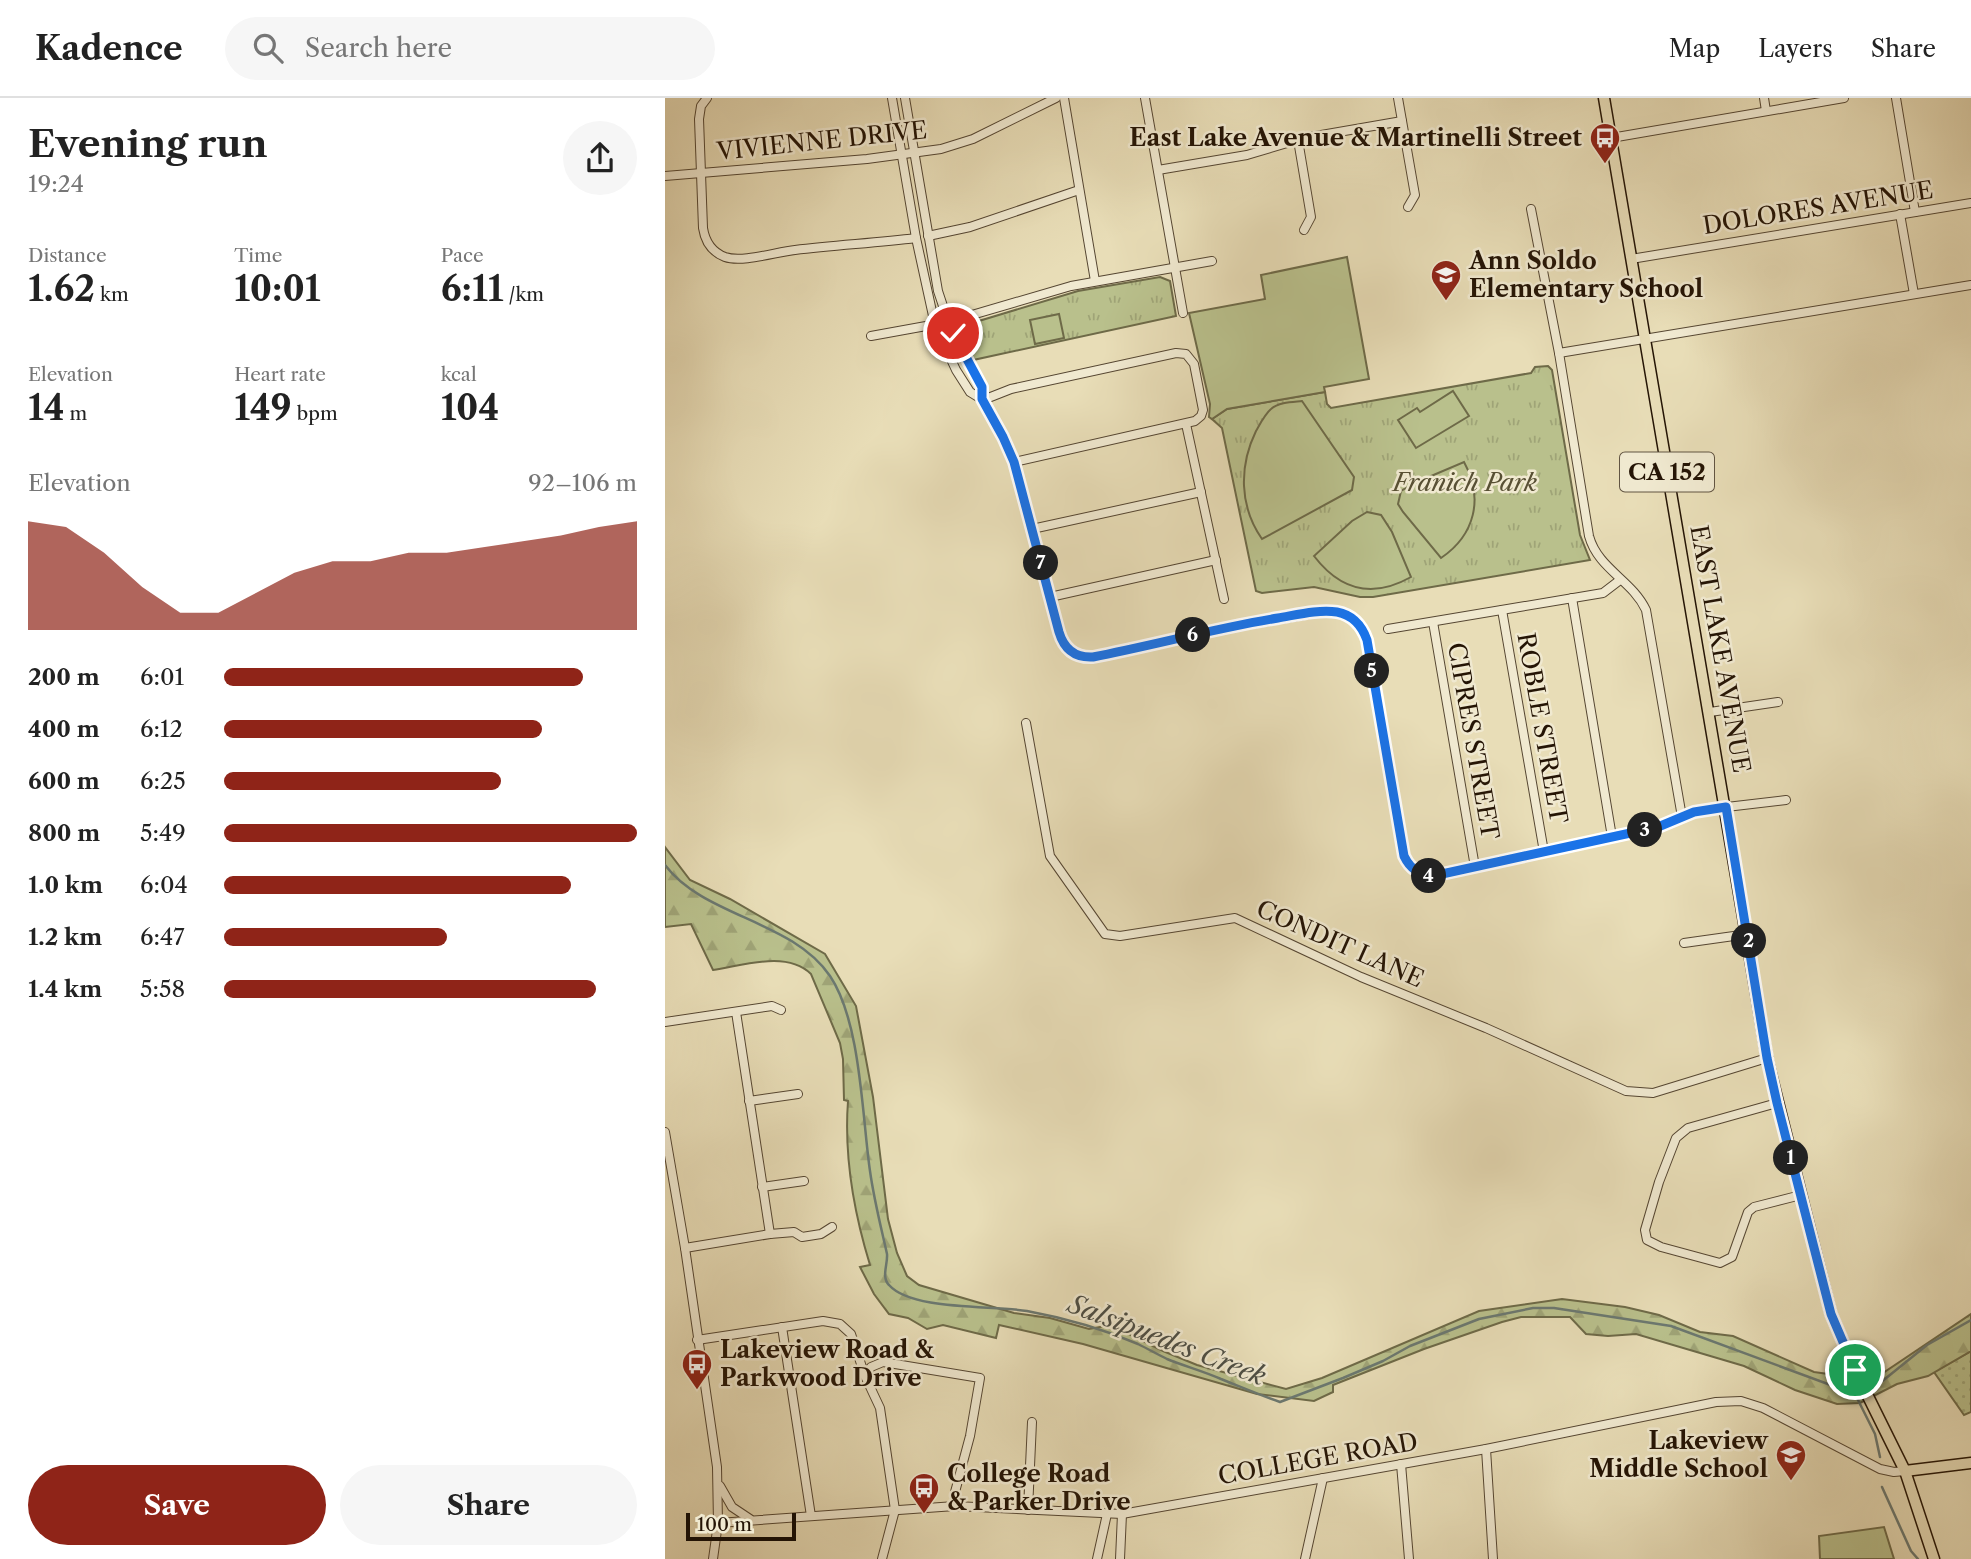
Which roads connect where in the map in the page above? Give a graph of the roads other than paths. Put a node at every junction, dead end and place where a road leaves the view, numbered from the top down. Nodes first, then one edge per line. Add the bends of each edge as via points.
1 (707, 98) edge
2 (892, 98) edge
3 (905, 98) edge
4 (1056, 98) edge
5 (1064, 98) edge
6 (1145, 98) edge
7 (1398, 98) edge
8 (1604, 98) edge
9 (1764, 98) edge
10 (1844, 98) edge
11 (1896, 98) edge
12 (1766, 111) junction
13 (1402, 121) junction
14 (1611, 138) junction
15 (1298, 140) junction
16 (914, 153) junction
17 (902, 155) junction
18 (1158, 170) junction
19 (700, 172) junction
20 (665, 176) edge
21 (1079, 190) junction
22 (1971, 203) edge
23 (1408, 207) dead end
24 (1531, 209) dead end
25 (1915, 212) junction
26 (1900, 214) junction
27 (1304, 230) dead end
28 (928, 236) junction
29 (916, 237) junction
30 (1631, 259) junction
31 (1212, 261) dead end
32 (1174, 268) junction
33 (1095, 281) junction
34 (1971, 285) edge
35 (1914, 294) junction
36 (1183, 313) dead end
37 (948, 322) junction
38 (935, 325) junction
39 (871, 335) dead end
40 (1644, 340) junction
41 (1559, 353) junction
42 (982, 400) junction
43 (1186, 424) junction
44 (1014, 462) junction
45 (1201, 492) junction
46 (1032, 529) junction
47 (1216, 560) junction
48 (1620, 580) junction
49 (1050, 597) junction
50 (1572, 598) junction
51 (1224, 599) dead end
52 (1503, 610) junction
53 (1433, 622) junction
54 (1388, 629) dead end
55 (1778, 702) dead end
56 (1710, 712) junction
57 (1026, 723) dead end
58 (1786, 800) dead end
59 (1726, 807) junction
60 (1682, 817) junction
61 (1612, 837) junction
62 (1544, 852) junction
63 (1475, 867) junction
64 (1748, 934) junction
65 (1684, 943) dead end
66 (781, 1010) dead end
67 (736, 1012) junction
68 (665, 1022) edge
69 (1767, 1058) junction
70 (798, 1094) dead end
71 (749, 1101) junction
72 (1777, 1103) junction
73 (665, 1132) edge
74 (804, 1181) dead end
75 (762, 1187) junction
76 (1801, 1195) junction
77 (832, 1227) dead end
78 (770, 1234) junction
79 (685, 1248) junction
80 (782, 1327) junction
81 (697, 1340) junction
82 (858, 1351) junction
83 (889, 1363) junction
84 (865, 1376) junction
85 (1032, 1422) dead end
86 (1486, 1449) junction
87 (1971, 1463) edge
88 (1401, 1464) junction
89 (1905, 1471) junction
90 (1323, 1478) junction
91 (717, 1481) junction
92 (955, 1506) junction
93 (895, 1510) junction
94 (1028, 1510) junction
95 (1107, 1514) junction
96 (1122, 1514) junction
97 (811, 1516) junction
98 (750, 1519) junction
99 (718, 1523) junction
100 (713, 1559) edge
101 (882, 1559) edge
102 (1097, 1559) edge
103 (1120, 1559) edge
104 (1305, 1559) edge
105 (1409, 1559) edge
106 (1493, 1559) edge
107 (1934, 1559) edge

1 - 19 street via 699,112
2 - 17 street
3 - 16 street
4 - 16 street, VIVIENNE DRIVE via 965,142
5 - 21 street
6 - 18 street
7 - 13 street
8 - 14 main road, EAST LAKE AVENUE / CA 152
9 - 12 street
10 - 12 street
11 - 25 street
12 - 14 street
13 - 15 street
13 - 23 street via 1415,195
14 - 30 main road, EAST LAKE AVENUE / CA 152
15 - 18 street via 1260,152
15 - 27 street via 1311,217
16 - 17 street, VIVIENNE DRIVE
16 - 28 street
17 - 19 street, VIVIENNE DRIVE
17 - 29 street
18 - 32 street
19 - 20 street, VIVIENNE DRIVE
19 - 29 street via 704,236 714,251 727,258
21 - 28 street via 970,228
21 - 33 street
22 - 25 street, DOLORES AVENUE
24 - 41 street
25 - 26 street, DOLORES AVENUE
26 - 30 street, DOLORES AVENUE
26 - 35 street
28 - 37 street
29 - 38 street
30 - 40 main road, EAST LAKE AVENUE / CA 152
31 - 32 street
32 - 33 street
32 - 36 street
33 - 37 street
34 - 35 street
35 - 40 street
37 - 38 street
37 - 42 street via 982,387
38 - 39 street
38 - 42 street via 970,392
40 - 41 street
40 - 56 main road, EAST LAKE AVENUE / CA 152
41 - 48 street via 1589,536 1601,560
42 - 43 street via 1017,388 1180,353 1194,364 1203,413
42 - 44 street
43 - 44 street
43 - 45 street
44 - 46 street
45 - 46 street
45 - 47 street
46 - 49 street
47 - 49 street
47 - 51 street
48 - 50 street via 1603,593
48 - 60 street via 1646,610
49 - 63 street via 1064,645 1088,657 1285,617 1328,611 1350,617 1361,627 1368,645 1406,860 1426,876
50 - 52 street
50 - 61 street
52 - 53 street
52 - 62 street, ROBLE STREET
53 - 54 street
53 - 63 street, CIPRES STREET
55 - 56 street
56 - 59 main road, EAST LAKE AVENUE / CA 152
57 - 69 street, CONDIT LANE via 1050,856 1105,934 1120,936 1235,918 1626,1091 1653,1093
58 - 59 street
59 - 60 street
59 - 64 main road, EAST LAKE AVENUE / CA 152
60 - 61 street
61 - 62 street
62 - 63 street
64 - 65 street
64 - 69 main road, EAST LAKE AVENUE / CA 152
66 - 67 street via 772,1006
67 - 68 street
67 - 71 street
69 - 72 main road, EAST LAKE AVENUE / CA 152
70 - 71 street
71 - 75 street
72 - 76 main road, EAST LAKE AVENUE / CA 152
72 - 76 street via 1688,1128 1676,1138 1655,1194 1645,1230 1647,1240 1720,1264 1732,1257 1753,1207
73 - 79 street
74 - 75 street
75 - 78 street
76 - 89 main road, EAST LAKE AVENUE / CA 152 via 1831,1314
77 - 78 street via 802,1237 794,1232
78 - 79 street
79 - 81 street
80 - 81 street
80 - 82 street via 835,1322 848,1330
80 - 97 street
81 - 91 street
82 - 83 street via 866,1358
82 - 84 street
83 - 84 street via 874,1364
83 - 92 street via 980,1378
84 - 93 street via 880,1408
85 - 94 street
86 - 88 street, COLLEGE ROAD
86 - 89 street, COLLEGE ROAD via 1700,1404 1741,1401 1880,1469
86 - 106 street
87 - 89 main road
88 - 90 street, COLLEGE ROAD
88 - 105 street
89 - 107 main road, EAST LAKE AVENUE / CA 152
90 - 96 street, COLLEGE ROAD
90 - 104 street
91 - 98 street via 732,1507
91 - 99 street
92 - 93 street, COLLEGE ROAD
92 - 94 street, COLLEGE ROAD
93 - 97 street, COLLEGE ROAD
93 - 101 street
94 - 95 street, COLLEGE ROAD
95 - 96 street, COLLEGE ROAD
95 - 102 street
96 - 103 street
97 - 98 street, COLLEGE ROAD
98 - 99 street, COLLEGE ROAD
99 - 100 street

